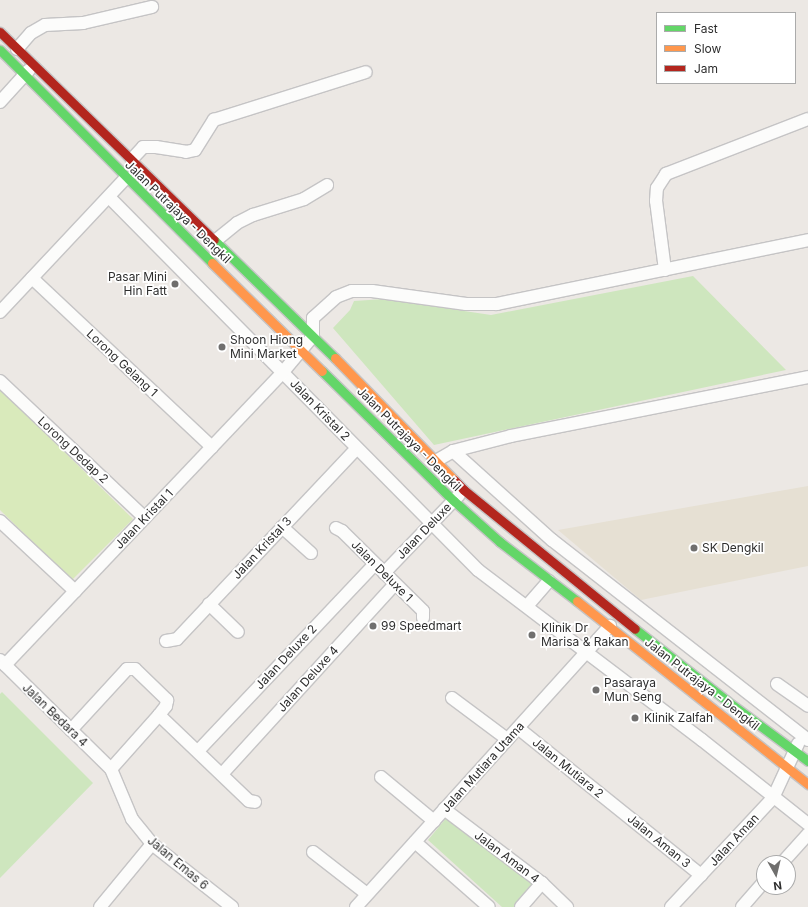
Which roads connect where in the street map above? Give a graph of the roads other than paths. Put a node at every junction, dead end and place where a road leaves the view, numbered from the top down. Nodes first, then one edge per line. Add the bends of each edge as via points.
1 (152, 7) dead end
2 (0, 32) edge
3 (17, 49) junction
4 (0, 50) edge
5 (33, 64) junction
6 (366, 72) dead end
7 (24, 76) junction
8 (0, 102) edge
9 (808, 119) edge
10 (132, 159) junction
11 (126, 178) junction
12 (327, 185) dead end
13 (109, 197) junction
14 (808, 240) edge
15 (215, 241) junction
16 (665, 270) junction
17 (32, 278) junction
18 (0, 312) edge
19 (313, 336) junction
20 (301, 349) junction
21 (283, 372) junction
22 (808, 377) edge
23 (0, 382) edge
24 (212, 447) junction
25 (356, 449) junction
26 (454, 451) junction
27 (436, 461) junction
28 (464, 490) junction
29 (454, 501) junction
30 (145, 518) junction
31 (0, 521) edge
32 (432, 524) junction
33 (282, 527) junction
34 (336, 528) dead end
35 (311, 553) dead end
36 (375, 564) junction
37 (384, 573) junction
38 (549, 581) junction
39 (394, 584) junction
40 (75, 591) junction
41 (209, 604) junction
42 (527, 606) junction
43 (423, 618) dead end
44 (610, 626) junction
45 (238, 632) dead end
46 (166, 641) dead end
47 (587, 652) junction
48 (2, 663) edge
49 (777, 684) dead end
50 (740, 686) junction
51 (452, 698) dead end
52 (727, 701) junction
53 (808, 706) edge
54 (159, 715) junction
55 (518, 728) junction
56 (71, 730) junction
57 (806, 736) edge
58 (508, 739) junction
59 (795, 750) junction
60 (198, 751) junction
61 (808, 761) edge
62 (787, 766) junction
63 (111, 769) junction
64 (222, 774) junction
65 (381, 777) dead end
66 (808, 784) edge
67 (773, 798) junction
68 (255, 802) dead end
69 (618, 808) joint
70 (444, 809) junction
71 (434, 821) junction
72 (808, 824) edge
73 (808, 834) edge
74 (415, 842) junction
75 (152, 844) junction
76 (313, 852) dead end
77 (789, 855) edge
78 (701, 875) junction
79 (542, 883) junction
80 (756, 891) edge
81 (367, 894) junction
82 (229, 906) edge
83 (100, 907) edge
84 (356, 907) edge
85 (489, 907) edge
86 (521, 907) edge
87 (567, 907) edge
88 (671, 907) edge
89 (742, 907) edge

1 - 3 street via 83,23 45,25 31,33
2 - 3 main road, Jalan Putrajaya - Dengkil
3 - 5 main road, Jalan Putrajaya - Dengkil
4 - 7 main road, Jalan Putrajaya - Dengkil
5 - 7 street
5 - 10 main road, Jalan Putrajaya - Dengkil
6 - 10 street via 214,120 195,150 186,152 143,147
7 - 8 street
7 - 11 main road, Jalan Putrajaya - Dengkil
9 - 16 street via 666,174 657,188 656,201
10 - 15 main road, Jalan Putrajaya - Dengkil
11 - 13 street
11 - 20 main road, Jalan Putrajaya - Dengkil
12 - 15 street via 304,199 253,215 237,223
13 - 17 street
13 - 21 street, Jalan Kristal 2
14 - 16 street
15 - 19 main road, Jalan Putrajaya - Dengkil
16 - 19 street via 497,304 466,304 372,291 352,291 336,297 313,318
17 - 18 street
17 - 24 street, Lorong Gelang 1
19 - 20 street, Jalan Kristal 1
19 - 27 main road, Jalan Putrajaya - Dengkil
20 - 21 street, Jalan Kristal 1
20 - 29 main road, Jalan Putrajaya - Dengkil
21 - 24 street, Jalan Kristal 1
21 - 25 street, Jalan Kristal 2
22 - 26 street via 511,436
23 - 30 street, Lorong Dedap 2
24 - 30 street, Jalan Kristal 1
25 - 32 street, Jalan Kristal 2
25 - 33 street, Jalan Kristal 3
26 - 27 street
26 - 50 street via 552,540
27 - 28 main road, Jalan Putrajaya - Dengkil
28 - 29 street, Jalan Deluxe
28 - 52 main road, Jalan Putrajaya - Dengkil
29 - 32 street, Jalan Deluxe
29 - 38 main road, Jalan Putrajaya - Dengkil
30 - 40 street, Jalan Kristal 1
31 - 40 street
32 - 37 street, Jalan Deluxe
32 - 42 street, Jalan Kristal 2 via 478,570
33 - 35 street
33 - 41 street, Jalan Kristal 3
34 - 36 street, Jalan Deluxe 1
36 - 37 street, Jalan Deluxe 1
36 - 60 street, Jalan Deluxe 2
37 - 39 street, Jalan Deluxe 1
38 - 42 street
38 - 44 main road, Jalan Putrajaya - Dengkil
39 - 43 street, Jalan Deluxe 1 via 423,611
39 - 64 street, Jalan Deluxe 4
40 - 48 street, Jalan Kristal 1
41 - 45 street
41 - 46 street, Jalan Kristal 3 via 177,639
42 - 47 street, Jalan Kristal 2
44 - 47 street, Jalan Mutiara Utama
44 - 62 main road, Jalan Putrajaya - Dengkil
47 - 55 street, Jalan Mutiara Utama
47 - 67 street, Jalan Kristal 2
48 - 56 street, Jalan Bedara 4
49 - 53 street
50 - 52 street
50 - 57 street
51 - 58 street
52 - 59 main road, Jalan Putrajaya - Dengkil
54 - 56 street via 167,700 135,669 127,669
54 - 60 street
54 - 63 street
55 - 58 street, Jalan Mutiara Utama
55 - 69 street, Jalan Mutiara 2
56 - 63 street, Jalan Bedara 4
57 - 59 street, Jalan Aman
58 - 70 street, Jalan Mutiara Utama
59 - 61 main road, Jalan Putrajaya - Dengkil
59 - 62 street, Jalan Aman
60 - 64 street
62 - 66 main road, Jalan Putrajaya - Dengkil
62 - 67 street, Jalan Aman
63 - 75 street, Jalan Emas 6 via 132,819
64 - 68 street via 249,801
65 - 71 street
67 - 72 street, Jalan Kristal 2
67 - 78 street, Jalan Aman
69 - 78 street, Jalan Aman 3
70 - 71 street, Jalan Mutiara Utama
70 - 79 street, Jalan Aman 4
71 - 74 street, Jalan Mutiara Utama
73 - 77 street
74 - 81 street, Jalan Mutiara Utama
74 - 85 street
75 - 82 street, Jalan Emas 6
75 - 83 street
76 - 81 street
78 - 88 street, Jalan Aman
79 - 86 street
79 - 87 street, Jalan Aman 4
80 - 89 street
81 - 84 street, Jalan Mutiara Utama

